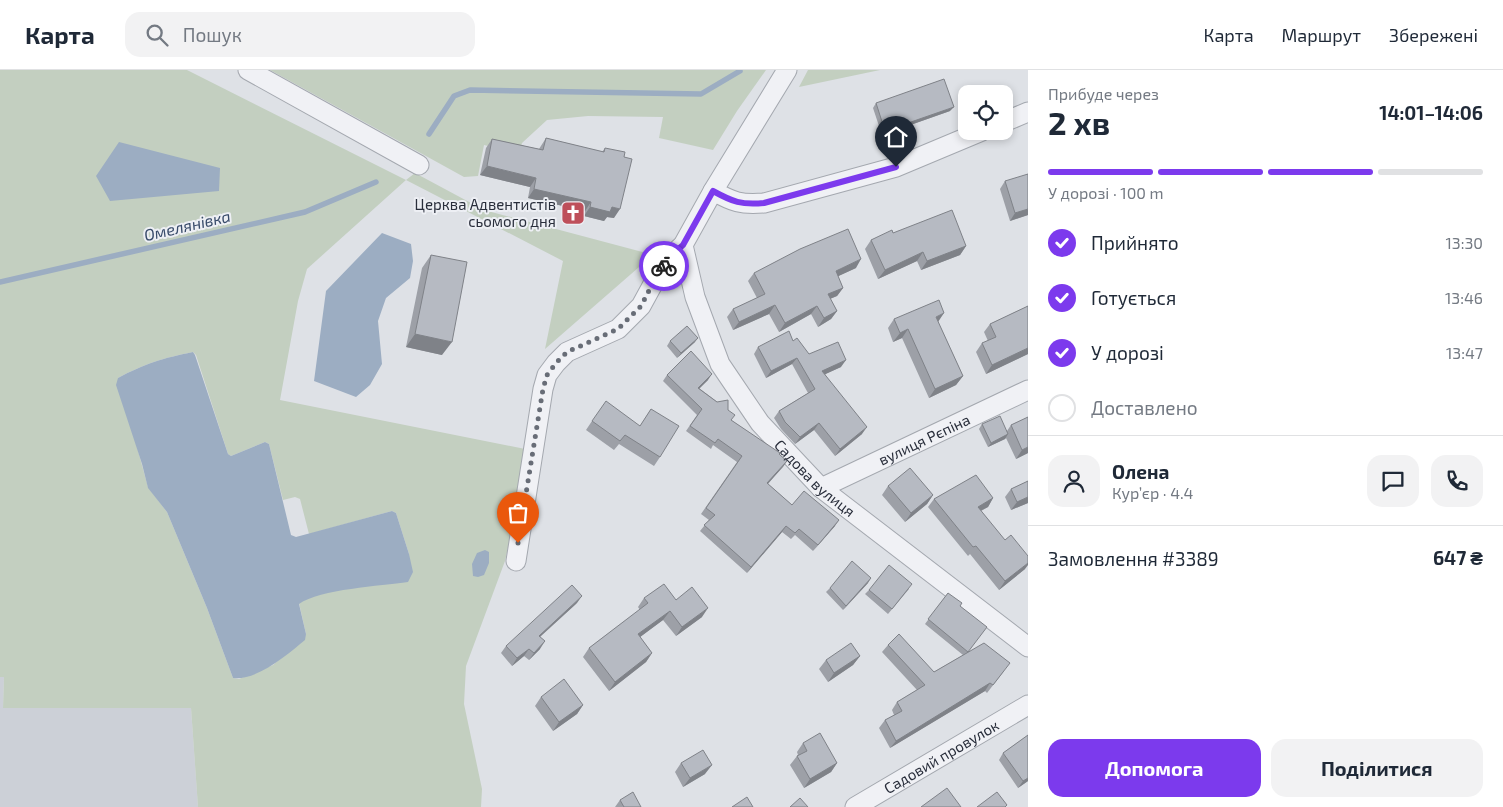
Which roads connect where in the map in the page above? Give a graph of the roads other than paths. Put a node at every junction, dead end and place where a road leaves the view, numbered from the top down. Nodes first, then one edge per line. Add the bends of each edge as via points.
1 (248, 70) edge
2 (787, 70) edge
3 (1028, 112) edge
4 (1013, 118) edge
5 (960, 140) edge
6 (420, 165) dead end
7 (713, 191) junction
8 (683, 245) junction
9 (1028, 390) edge
10 (821, 488) junction
11 (516, 561) dead end
12 (1028, 647) edge
13 (1028, 705) edge
14 (855, 807) edge

1 - 6 street
2 - 7 street
3 - 4 street
5 - 7 street via 896,167 764,203 747,205 732,202
7 - 8 street
8 - 10 street, Садова вулиця via 695,298 720,364 760,423
8 - 11 street via 658,273 641,306 618,329 567,352 547,375
9 - 10 street, вулиця Рєпіна
10 - 12 street, Садова вулиця
13 - 14 street, Садовий провулок

